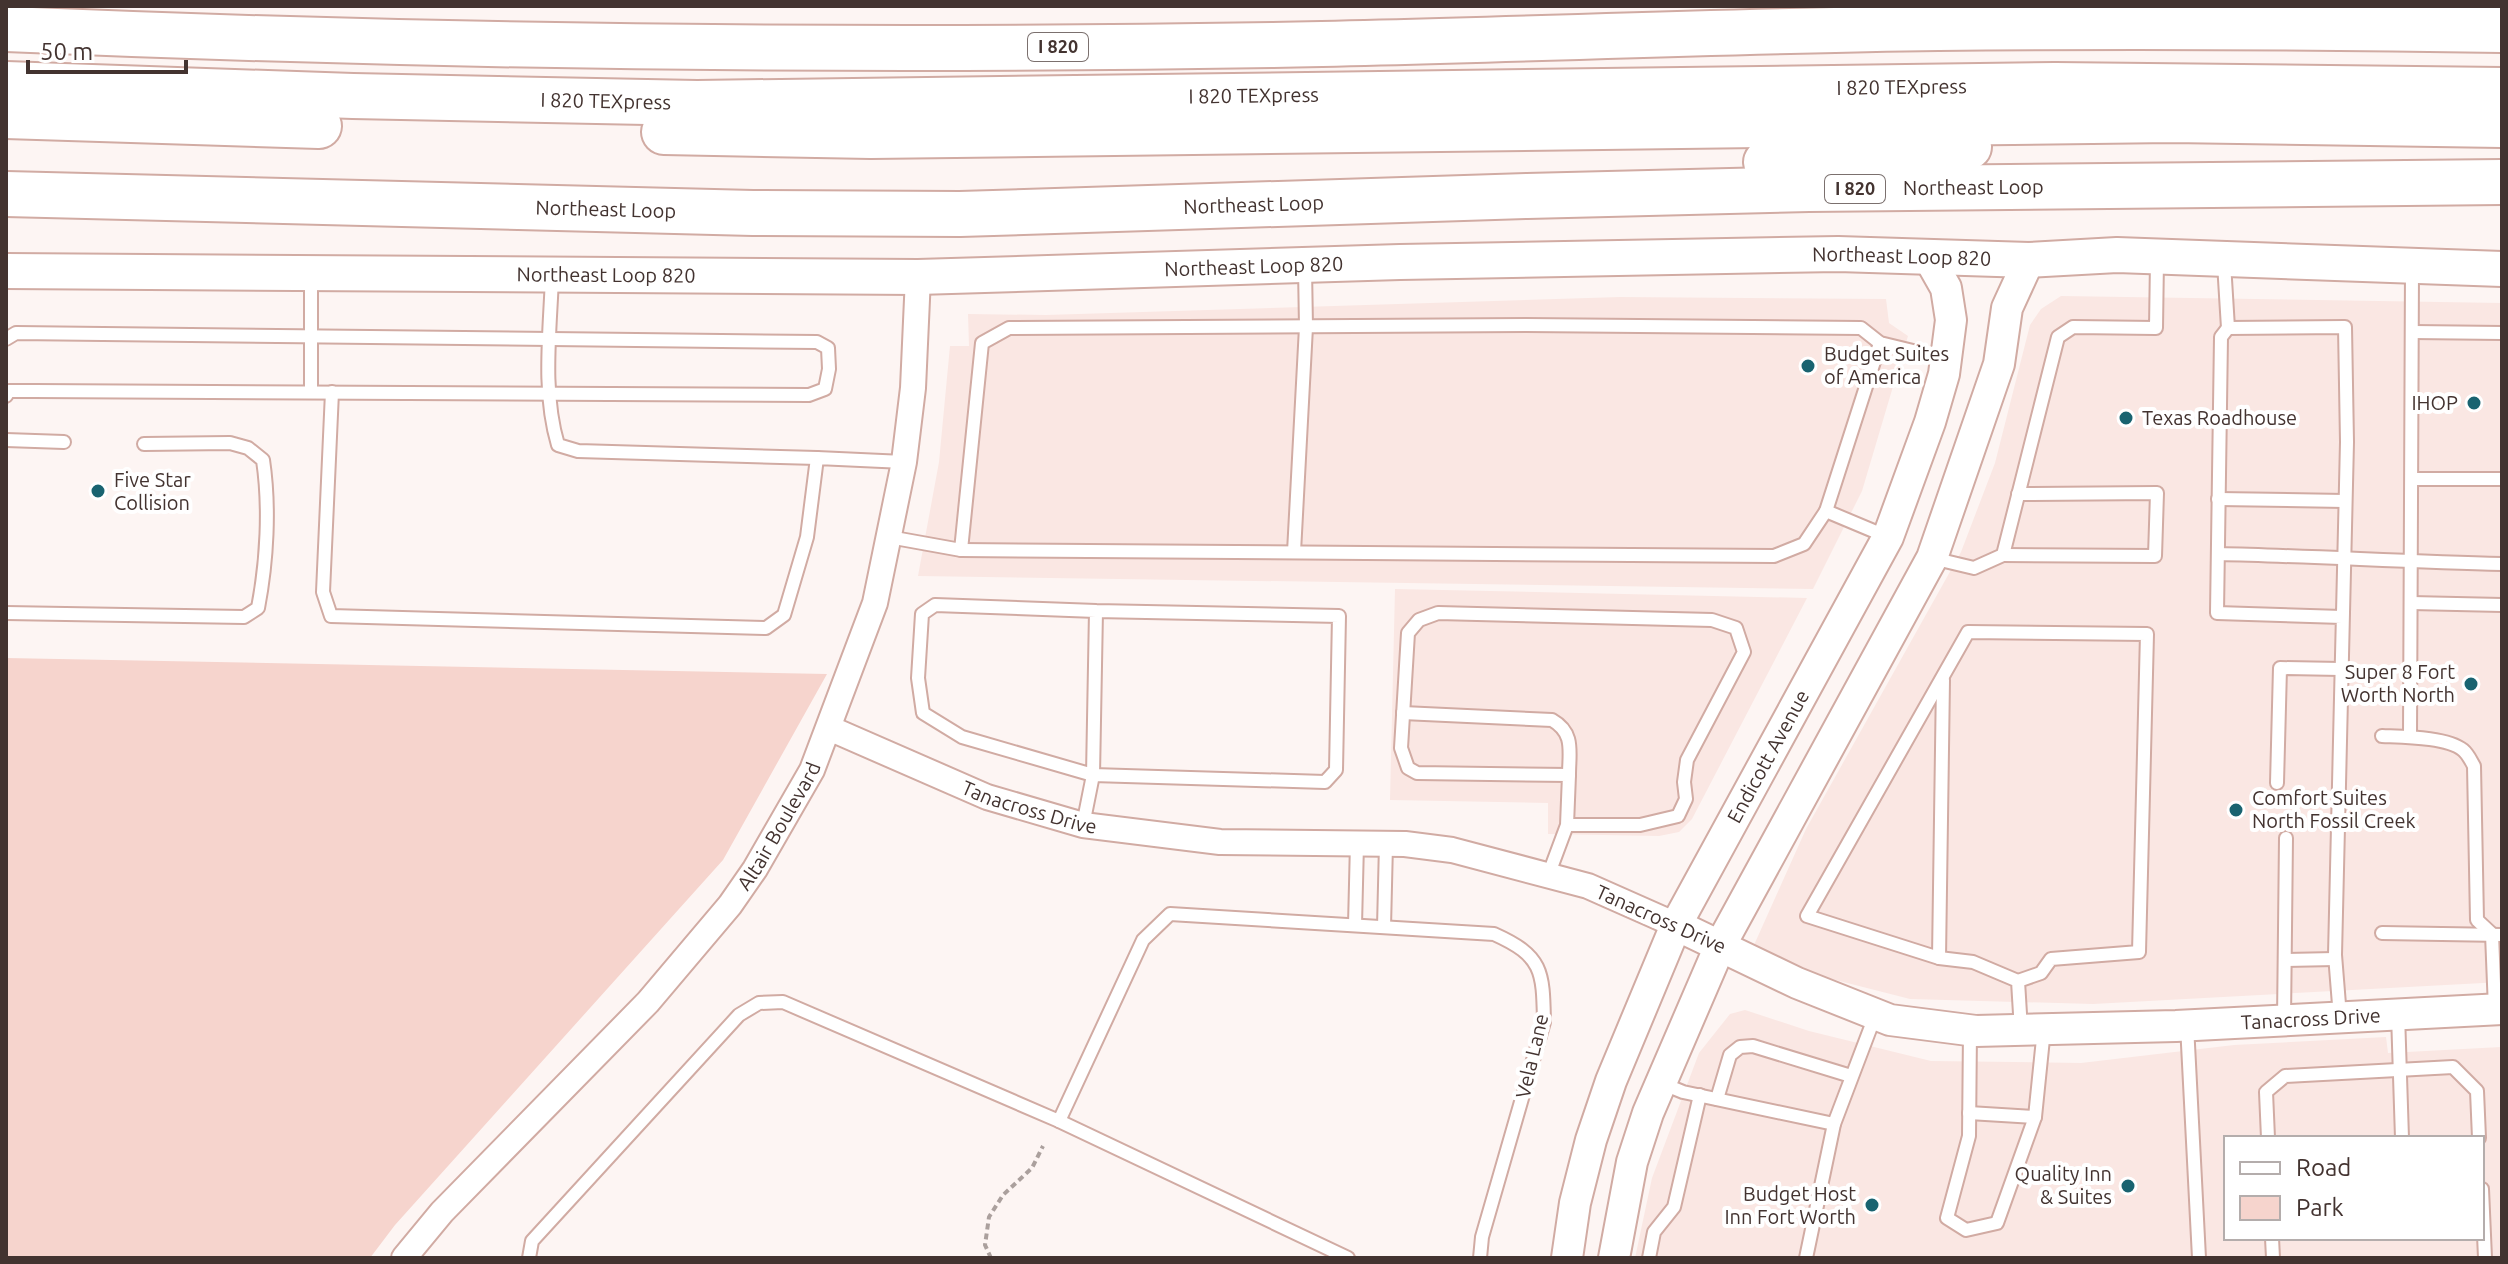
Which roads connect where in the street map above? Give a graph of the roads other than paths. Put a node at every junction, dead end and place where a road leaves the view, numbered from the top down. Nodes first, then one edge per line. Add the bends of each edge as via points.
1 (1851, 6) edge
2 (6, 9) edge
3 (1941, 28) junction
4 (6, 29) edge
5 (2502, 30) edge
6 (50, 31) junction
7 (6, 84) edge
8 (2502, 90) edge
9 (6, 116) edge
10 (2172, 120) junction
11 (2502, 125) edge
12 (2502, 182) edge
13 (6, 194) edge
14 (1527, 196) junction
15 (2157, 256) junction
16 (1929, 258) junction
17 (2224, 259) junction
18 (2029, 260) junction
19 (1305, 265) junction
20 (2412, 265) junction
21 (2502, 269) edge
22 (6, 271) edge
23 (311, 274) junction
24 (553, 275) junction
25 (918, 277) junction
26 (1306, 327) junction
27 (2228, 328) junction
28 (2413, 332) junction
29 (2502, 333) edge
30 (310, 337) junction
31 (6, 339) edge
32 (549, 339) junction
33 (1880, 343) junction
34 (1946, 359) junction
35 (7, 390) edge
36 (311, 392) junction
37 (332, 392) junction
38 (550, 393) junction
39 (6, 440) edge
40 (64, 442) dead end
41 (144, 444) dead end
42 (817, 458) junction
43 (904, 462) junction
44 (2412, 479) junction
45 (2502, 479) edge
46 (2018, 494) junction
47 (2218, 499) junction
48 (2345, 501) junction
49 (1826, 511) junction
50 (889, 537) junction
51 (1888, 537) junction
52 (961, 550) junction
53 (1294, 552) junction
54 (2218, 554) junction
55 (2003, 555) junction
56 (2344, 556) junction
57 (1932, 558) junction
58 (2412, 562) junction
59 (2502, 564) edge
60 (2411, 603) junction
61 (2502, 605) edge
62 (1096, 611) junction
63 (6, 613) edge
64 (2342, 617) junction
65 (2341, 669) junction
66 (1943, 676) junction
67 (1403, 713) junction
68 (829, 728) junction
69 (2382, 736) dead end
70 (2410, 737) junction
71 (1093, 775) junction
72 (1569, 775) junction
73 (2277, 783) dead end
74 (1083, 825) junction
75 (1567, 825) junction
76 (2286, 838) dead end
77 (1357, 843) junction
78 (1386, 844) junction
79 (1548, 876) junction
80 (1355, 925) junction
81 (1676, 925) junction
82 (1384, 927) junction
83 (2382, 933) dead end
84 (2497, 934) edge
85 (1720, 946) junction
86 (1939, 958) junction
87 (2335, 959) junction
88 (2285, 960) junction
89 (2018, 981) junction
90 (2499, 1009) edge
91 (1875, 1014) junction
92 (2398, 1014) junction
93 (2340, 1017) junction
94 (2284, 1020) junction
95 (2187, 1025) junction
96 (1970, 1030) junction
97 (2032, 1030) junction
98 (2400, 1069) junction
99 (1851, 1076) junction
100 (1661, 1083) junction
101 (1700, 1095) junction
102 (1717, 1099) junction
103 (1969, 1113) junction
104 (2035, 1117) junction
105 (1059, 1121) junction
106 (1834, 1124) junction
107 (2268, 1136) edge
108 (2402, 1136) edge
109 (2479, 1136) edge
110 (404, 1258) edge
111 (529, 1258) edge
112 (1348, 1258) edge
113 (1480, 1258) edge
114 (1567, 1258) edge
115 (1614, 1258) edge
116 (1649, 1258) edge
117 (1806, 1258) edge
118 (2199, 1258) edge

1 - 3 highway
2 - 6 highway
3 - 5 highway, I 820
3 - 6 highway, I 820 via 1435,42 904,48
4 - 6 highway, I 820
7 - 8 highway, I 820 TEXpress via 697,103 2055,85
9 - 10 highway, I 820 TEXpress via 871,136
10 - 11 highway, I 820 TEXpress
10 - 14 highway via 2082,141 1629,172
12 - 14 highway, Northeast Loop / I 820
13 - 14 highway, Northeast Loop / I 820 via 960,214
15 - 17 main road, Northeast Loop 820
15 - 18 main road, Northeast Loop 820
15 - 46 lane via 2156,328 2073,327 2058,337
16 - 18 main road, Northeast Loop 820
16 - 19 main road, Northeast Loop 820 via 1838,254
16 - 34 street, Endicott Avenue via 1946,288 1951,320
17 - 20 main road, Northeast Loop 820
17 - 27 lane
18 - 57 street via 2007,308 1999,364
19 - 25 main road, Northeast Loop 820
19 - 26 lane
20 - 21 main road, Northeast Loop 820
20 - 28 lane
22 - 23 main road, Northeast Loop 820
23 - 24 main road, Northeast Loop 820
23 - 30 lane
24 - 25 main road, Northeast Loop 820
24 - 32 lane
25 - 43 street, Altair Boulevard
26 - 33 lane via 1861,328
26 - 52 lane via 1009,328 982,343
26 - 53 lane
27 - 47 lane via 2221,337
27 - 48 lane via 2345,327
28 - 29 lane
28 - 44 lane
30 - 31 lane via 16,333
30 - 32 lane
30 - 36 lane
32 - 38 lane
32 - 38 lane via 817,342 828,348 829,369 825,389 809,395
33 - 34 lane
33 - 49 lane
34 - 51 street, Endicott Avenue via 1930,422
35 - 36 lane
36 - 37 lane
37 - 38 lane
37 - 42 lane via 323,592 331,616 766,628 784,615 807,537
38 - 42 lane via 558,445 578,451
39 - 40 lane
41 - 63 lane via 230,443 263,460 264,581 258,608 244,617
42 - 43 lane
43 - 50 street, Altair Boulevard
44 - 45 lane
44 - 58 lane
46 - 55 lane
46 - 55 lane via 2157,493 2155,556
47 - 48 lane
47 - 54 lane
48 - 56 lane
49 - 51 lane
49 - 53 lane via 1804,544 1774,556
50 - 52 lane
50 - 68 street, Altair Boulevard via 875,603
51 - 57 street
51 - 81 street, Endicott Avenue
52 - 53 lane
54 - 56 lane
54 - 64 lane via 2217,613
55 - 57 lane via 1974,568
56 - 58 lane
56 - 64 lane
57 - 85 street
58 - 59 lane
58 - 60 lane
60 - 61 lane
60 - 70 lane
62 - 71 lane
62 - 71 lane via 935,605 922,614 918,678 923,713 962,737
62 - 71 lane via 1339,616 1339,631 1336,770 1325,782
64 - 65 lane
65 - 73 lane via 2280,668
65 - 87 lane
66 - 86 lane
66 - 86 lane via 1807,916
66 - 89 lane via 1968,632 2147,634 2139,952 2051,959 2041,973
67 - 72 lane via 1552,720 1564,726 1570,742
67 - 72 lane via 1401,748 1408,768 1417,773
67 - 75 lane via 1408,633 1419,620 1438,613 1712,620 1736,628 1744,652 1687,760 1686,799 1678,816 1640,825
68 - 74 street, Tanacross Drive via 987,797
68 - 110 street, Altair Boulevard via 812,770 730,905 648,1002 442,1212
69 - 70 lane
70 - 84 lane via 2454,745 2474,766 2477,920
71 - 74 lane
72 - 75 lane
74 - 77 street, Tanacross Drive via 1220,842
75 - 79 lane
76 - 88 lane
77 - 78 street, Tanacross Drive
77 - 80 lane
78 - 79 street, Tanacross Drive via 1452,850
78 - 82 lane
79 - 81 street, Tanacross Drive via 1588,886
80 - 82 lane, Vela Lane
80 - 105 lane, Vela Lane via 1170,914 1143,940
81 - 85 street, Tanacross Drive
81 - 114 street, Endicott Avenue via 1591,1140
82 - 113 lane, Vela Lane via 1494,934 1522,947 1537,963 1544,986 1544,1022
83 - 84 lane
84 - 90 lane
85 - 91 street, Tanacross Drive
85 - 100 street
86 - 89 lane via 1973,962
87 - 88 lane
87 - 93 lane
88 - 94 lane
89 - 97 lane
90 - 92 street, Tanacross Drive
91 - 96 street, Tanacross Drive
91 - 99 lane
92 - 93 street, Tanacross Drive
92 - 98 lane
93 - 94 street, Tanacross Drive
94 - 95 street, Tanacross Drive
95 - 97 street, Tanacross Drive
95 - 118 lane
96 - 97 street, Tanacross Drive
96 - 103 lane
97 - 104 lane
98 - 107 lane via 2285,1076 2266,1092
98 - 108 lane
98 - 109 lane via 2453,1067 2477,1091
99 - 102 lane via 1753,1046 1740,1047 1730,1055
99 - 106 lane
100 - 101 lane
100 - 115 street via 1632,1162
101 - 102 lane
101 - 116 lane via 1674,1207 1654,1232
102 - 106 lane
103 - 104 lane
103 - 104 lane via 1969,1136 1947,1218 1966,1230 1997,1223
105 - 111 lane via 783,1002 759,1003 739,1015 532,1241
105 - 112 lane
106 - 117 lane

